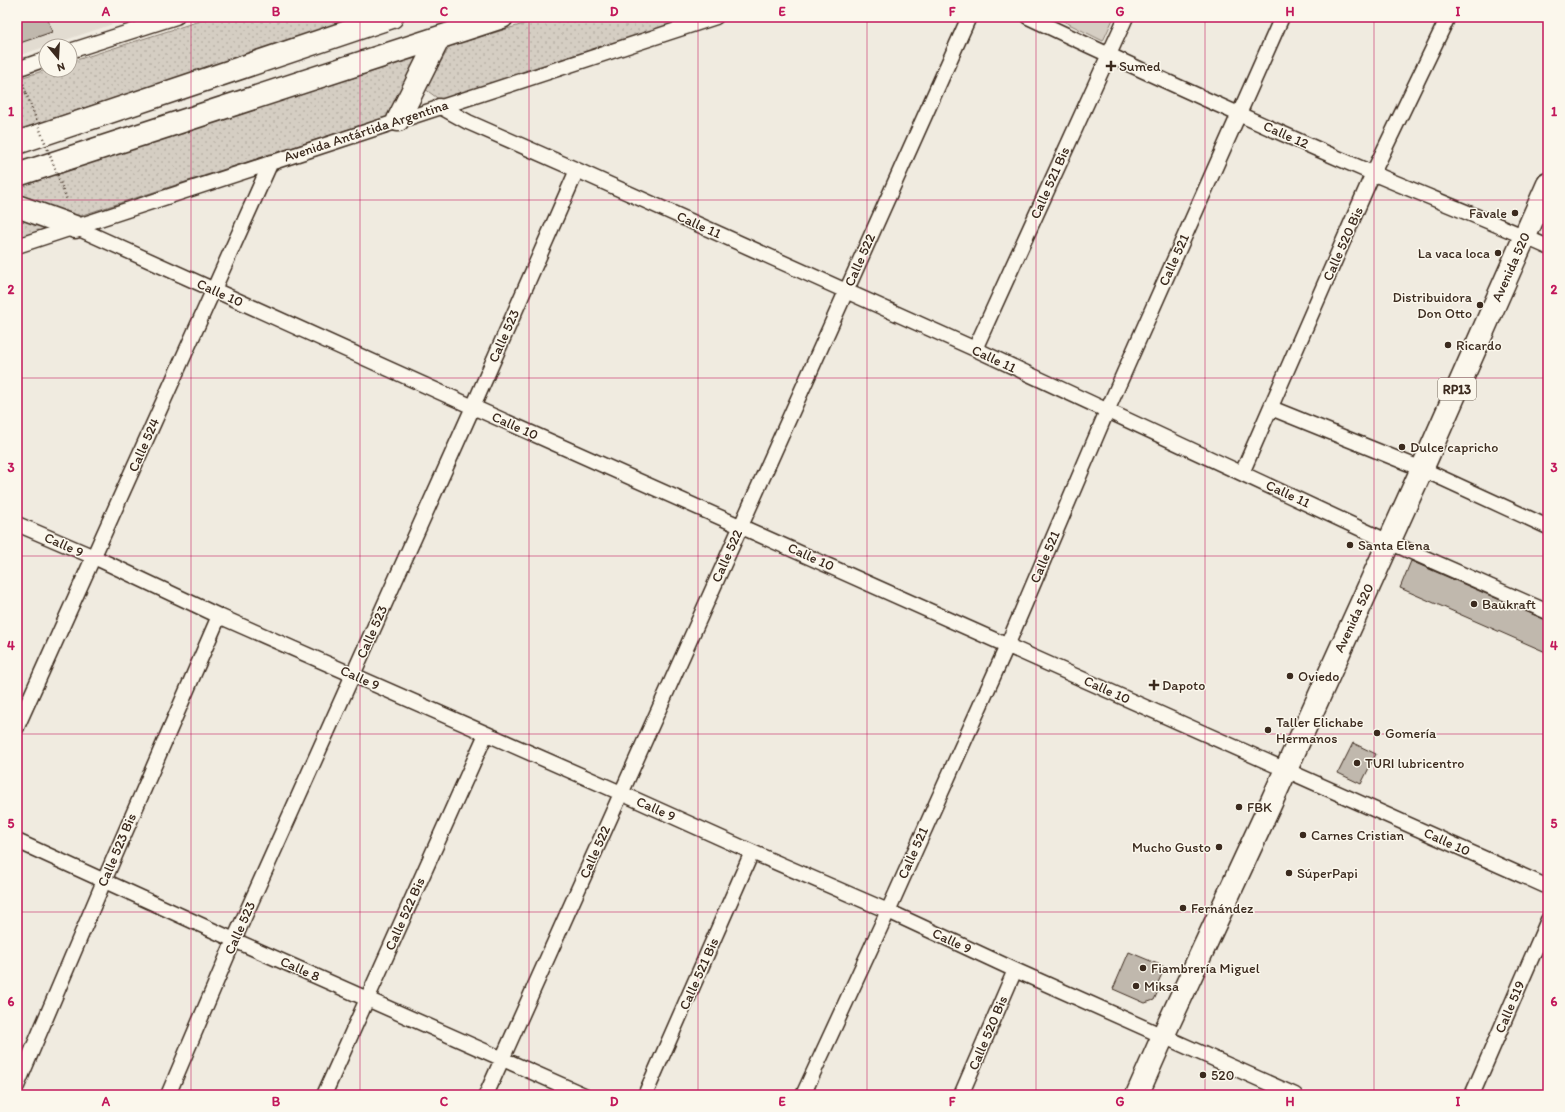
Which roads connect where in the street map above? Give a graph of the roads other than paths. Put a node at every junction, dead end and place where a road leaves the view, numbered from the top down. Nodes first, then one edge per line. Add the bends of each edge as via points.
1 (176, 17) edge
2 (392, 17) edge
3 (502, 17) edge
4 (716, 17) edge
5 (969, 17) edge
6 (1028, 17) edge
7 (1126, 17) edge
8 (1282, 17) edge
9 (1448, 17) edge
10 (439, 38) junction
11 (78, 48) edge
12 (1108, 55) junction
13 (38, 62) edge
14 (17, 69) edge
15 (439, 106) junction
16 (1238, 114) junction
17 (398, 120) junction
18 (21, 140) edge
19 (271, 162) junction
20 (577, 170) junction
21 (1374, 174) junction
22 (17, 175) edge
23 (1548, 184) edge
24 (17, 206) edge
25 (75, 227) junction
26 (1524, 236) junction
27 (17, 246) edge
28 (1548, 247) edge
29 (214, 290) junction
30 (846, 292) junction
31 (975, 349) junction
32 (473, 407) junction
33 (1271, 408) junction
34 (1107, 411) junction
35 (1422, 469) junction
36 (1242, 473) junction
37 (17, 524) edge
38 (741, 526) junction
39 (1548, 527) edge
40 (1389, 542) junction
41 (94, 557) junction
42 (1548, 612) edge
43 (219, 616) junction
44 (1007, 646) junction
45 (353, 675) junction
46 (17, 727) edge
47 (486, 734) junction
48 (1285, 770) junction
49 (621, 793) junction
50 (17, 841) edge
51 (752, 852) junction
52 (104, 881) junction
53 (1548, 887) edge
54 (888, 911) junction
55 (1548, 920) edge
56 (234, 940) junction
57 (1015, 970) junction
58 (366, 998) junction
59 (1163, 1036) junction
60 (502, 1059) junction
61 (17, 1086) edge
62 (168, 1095) edge
63 (324, 1095) edge
64 (486, 1095) edge
65 (584, 1095) edge
66 (645, 1095) edge
67 (802, 1095) edge
68 (961, 1095) edge
69 (1138, 1095) edge
70 (1295, 1095) edge
71 (1472, 1095) edge

1 - 11 street
2 - 18 main road
3 - 10 main road
4 - 15 street, Avenida Antártida Argentina
5 - 30 street, Calle 522
6 - 12 street, Calle 12
7 - 12 street, Calle 521 Bis
8 - 16 street, Calle 521
9 - 21 street, Calle 520 Bis
10 - 17 main road
10 - 22 main road
12 - 16 street, Calle 12
12 - 31 street, Calle 521 Bis
13 - 14 street
15 - 17 street, Avenida Antártida Argentina
15 - 20 street, Calle 11 via 468,122
16 - 21 street, Calle 12
16 - 34 street, Calle 521
17 - 19 street, Avenida Antártida Argentina
19 - 25 street, Avenida Antártida Argentina
19 - 29 street, Calle 524
20 - 30 street, Calle 11
20 - 32 street, Calle 523
21 - 26 street, Calle 12
21 - 33 street, Calle 520 Bis
23 - 26 main road, Avenida 520 / RP13
24 - 25 main road
25 - 27 street, Avenida Antártida Argentina
25 - 29 street, Calle 10
26 - 28 street, Calle 12
26 - 35 main road, Avenida 520 / RP13
29 - 32 street, Calle 10
29 - 41 street, Calle 524
30 - 31 street, Calle 11
30 - 38 street, Calle 522
31 - 34 street, Calle 11
32 - 38 street, Calle 10
32 - 45 street, Calle 523
33 - 35 street
33 - 36 street, Calle 520 Bis
34 - 36 street, Calle 11
34 - 44 street, Calle 521
35 - 39 street
35 - 40 main road, Avenida 520 / RP13
36 - 40 street, Calle 11
37 - 41 street, Calle 9
38 - 44 street, Calle 10
38 - 49 street, Calle 522
40 - 42 street, Calle 11
40 - 48 main road, Avenida 520 / RP13
41 - 43 street, Calle 9
41 - 46 street, Calle 524
43 - 45 street, Calle 9
43 - 52 street, Calle 523 Bis
44 - 48 street, Calle 10
44 - 54 street, Calle 521
45 - 47 street, Calle 9
45 - 56 street, Calle 523
47 - 49 street, Calle 9
47 - 58 street, Calle 522 Bis
48 - 53 street, Calle 10
48 - 59 main road, Avenida 520 / RP13
49 - 51 street, Calle 9
49 - 60 street, Calle 522
50 - 52 street, Calle 8
51 - 54 street, Calle 9
51 - 66 street, Calle 521 Bis
52 - 56 street, Calle 8
52 - 61 street, Calle 523 Bis
54 - 57 street, Calle 9
54 - 67 street, Calle 521
55 - 71 street, Calle 519
56 - 58 street, Calle 8
56 - 62 street, Calle 523
57 - 59 street, Calle 9
57 - 68 street, Calle 520 Bis
58 - 60 street, Calle 8
58 - 63 street, Calle 522 Bis
59 - 69 main road, Avenida 520 / RP13
59 - 70 street, Calle 9
60 - 64 street, Calle 522
60 - 65 street, Calle 8

